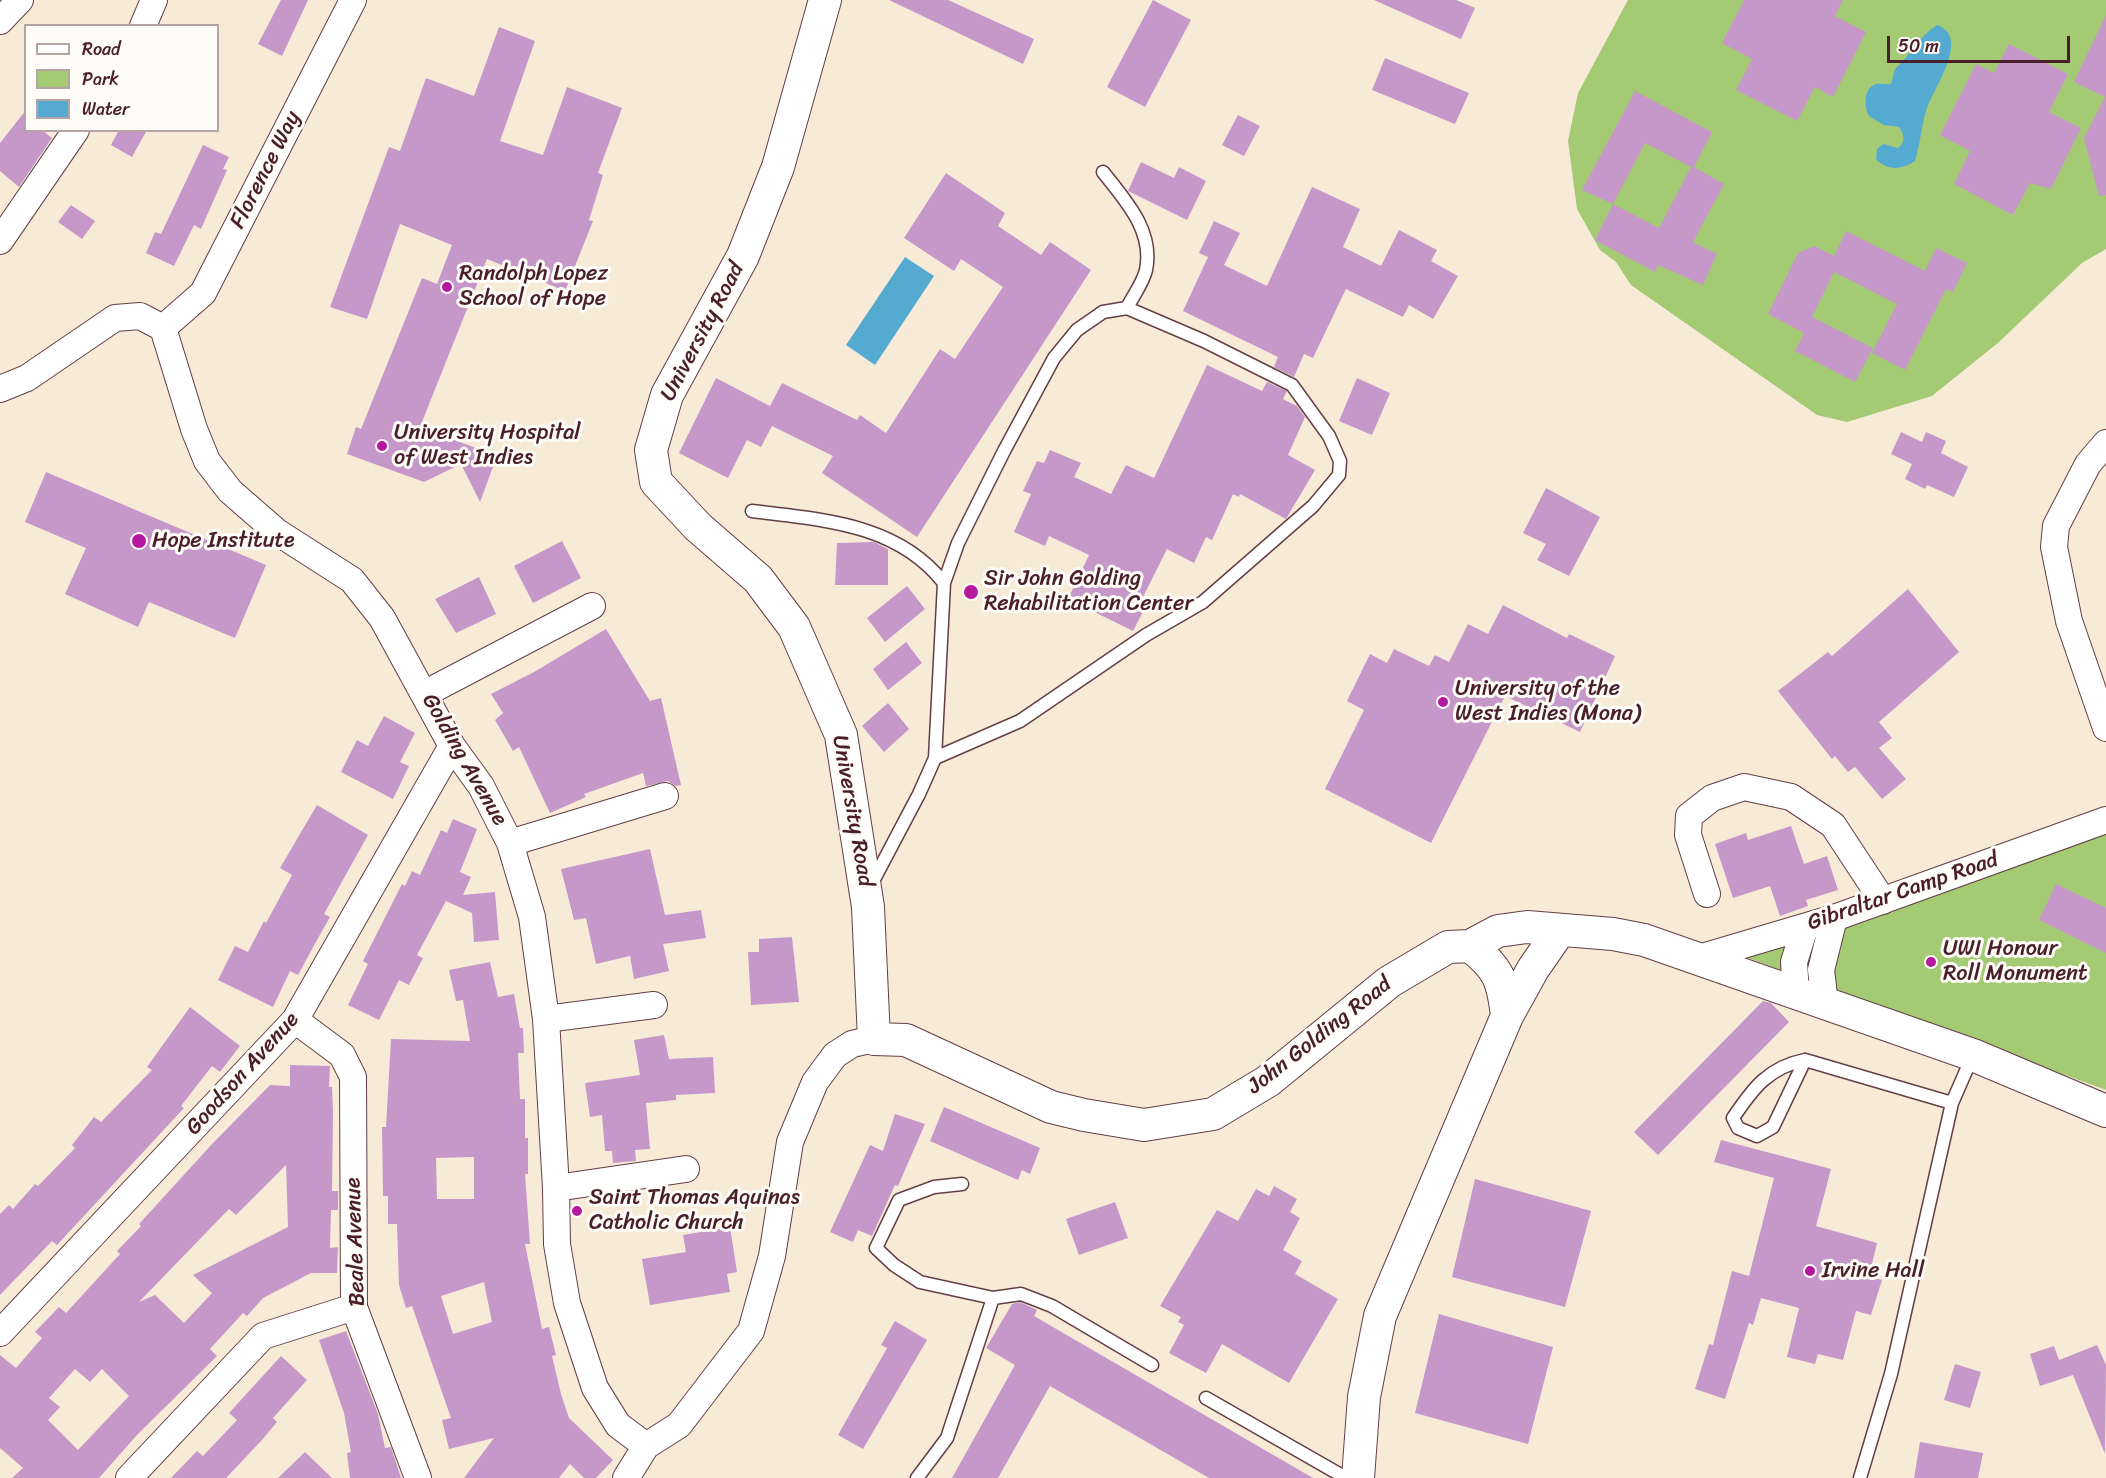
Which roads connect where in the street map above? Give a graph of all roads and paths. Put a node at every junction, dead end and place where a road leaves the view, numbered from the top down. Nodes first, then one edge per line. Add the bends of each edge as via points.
1 (20, 0) edge
2 (154, 0) edge
3 (353, 0) edge
4 (825, 0) edge
5 (0, 21) edge
6 (144, 24) edge
7 (75, 132) edge
8 (1103, 172) dead end
9 (0, 240) edge
10 (1127, 308) junction
11 (163, 328) junction
12 (0, 389) edge
13 (2106, 443) edge
14 (752, 511) dead end
15 (944, 583) junction
16 (592, 606) dead end
17 (426, 693) junction
18 (2106, 728) edge
19 (452, 746) junction
20 (934, 758) junction
21 (665, 796) dead end
22 (2106, 820) edge
23 (510, 843) junction
24 (866, 894) junction
25 (1707, 894) dead end
26 (1883, 901) junction
27 (1834, 918) junction
28 (1805, 927) junction
29 (1560, 930) junction
30 (1470, 946) junction
31 (1699, 958) junction
32 (1796, 993) junction
33 (1825, 1003) junction
34 (654, 1005) dead end
35 (1507, 1016) junction
36 (546, 1019) junction
37 (295, 1020) junction
38 (874, 1039) junction
39 (1973, 1056) junction
40 (1805, 1060) junction
41 (1952, 1103) junction
42 (2106, 1111) edge
43 (686, 1168) dead end
44 (962, 1184) dead end
45 (556, 1188) junction
46 (993, 1299) junction
47 (354, 1307) junction
48 (0, 1333) edge
49 (1152, 1365) dead end
50 (1206, 1398) dead end
51 (646, 1446) junction
52 (129, 1478) edge
53 (418, 1478) edge
54 (626, 1478) edge
55 (917, 1478) edge
56 (1346, 1478) edge
57 (1358, 1478) edge
58 (1860, 1478) edge

1 - 5 street
2 - 6 street
3 - 11 street, Florence Way via 203,293
4 - 24 street, University Road via 778,166 743,256 667,395 651,450 656,482 698,527 758,579 794,627 841,735
7 - 9 street
8 - 10 lane via 1147,236 1146,271
10 - 15 lane via 1103,312 1077,330 1054,358 958,543
10 - 20 lane via 1292,385 1329,436 1340,461 1339,475 1313,506 1203,602 1146,635 1020,721
11 - 12 street via 140,316 115,318 27,378
11 - 17 street, Golding Avenue via 207,461 230,491 277,532 352,580 382,618
13 - 18 street via 2088,464 2056,526 2054,547 2069,621
14 - 15 lane via 870,530 929,563
15 - 20 lane
16 - 17 street
17 - 19 street, Golding Avenue
19 - 23 street, Golding Avenue via 481,786
19 - 37 street, Goodson Avenue
20 - 24 lane
21 - 23 street
22 - 26 street, Gibraltar Camp Road
23 - 36 street, Golding Avenue via 532,917
24 - 38 street, University Road
25 - 26 street via 1688,835 1689,816 1712,798 1744,787 1791,797 1833,825
26 - 27 street, Gibraltar Camp Road
27 - 28 street, Gibraltar Camp Road
27 - 33 street via 1821,970
28 - 31 street, Gibraltar Camp Road
28 - 32 street via 1794,962
29 - 30 street, John Golding Road via 1527,927 1498,931
29 - 31 street, John Golding Road via 1644,940
29 - 35 street
30 - 35 street via 1490,961 1503,984
30 - 38 street, John Golding Road via 1448,947 1389,982 1268,1081 1213,1114 1144,1125 1051,1107 906,1040
31 - 32 street, John Golding Road
32 - 33 street, John Golding Road
33 - 39 street, John Golding Road
34 - 36 street
35 - 57 street via 1380,1316 1364,1397
36 - 45 street, Golding Avenue
37 - 47 street, Beale Avenue via 342,1055 353,1077
37 - 48 street, Goodson Avenue
38 - 51 street, John Golding Road via 852,1044 835,1055 816,1082 790,1142 772,1256 751,1331 679,1425
39 - 41 lane
39 - 42 street, John Golding Road
40 - 40 lane via 1773,1127 1757,1136 1738,1128 1733,1118 1751,1091 1784,1064
40 - 41 lane
41 - 58 lane via 1891,1374
43 - 45 street
44 - 46 lane via 934,1187 899,1200 876,1248 894,1266 920,1282
45 - 51 street, Golding Avenue via 557,1244 567,1303 595,1388 618,1425
46 - 49 lane via 1021,1294 1052,1306
46 - 55 lane via 947,1438
47 - 52 street via 264,1336
47 - 53 street, Beale Avenue
50 - 56 lane
51 - 54 street

